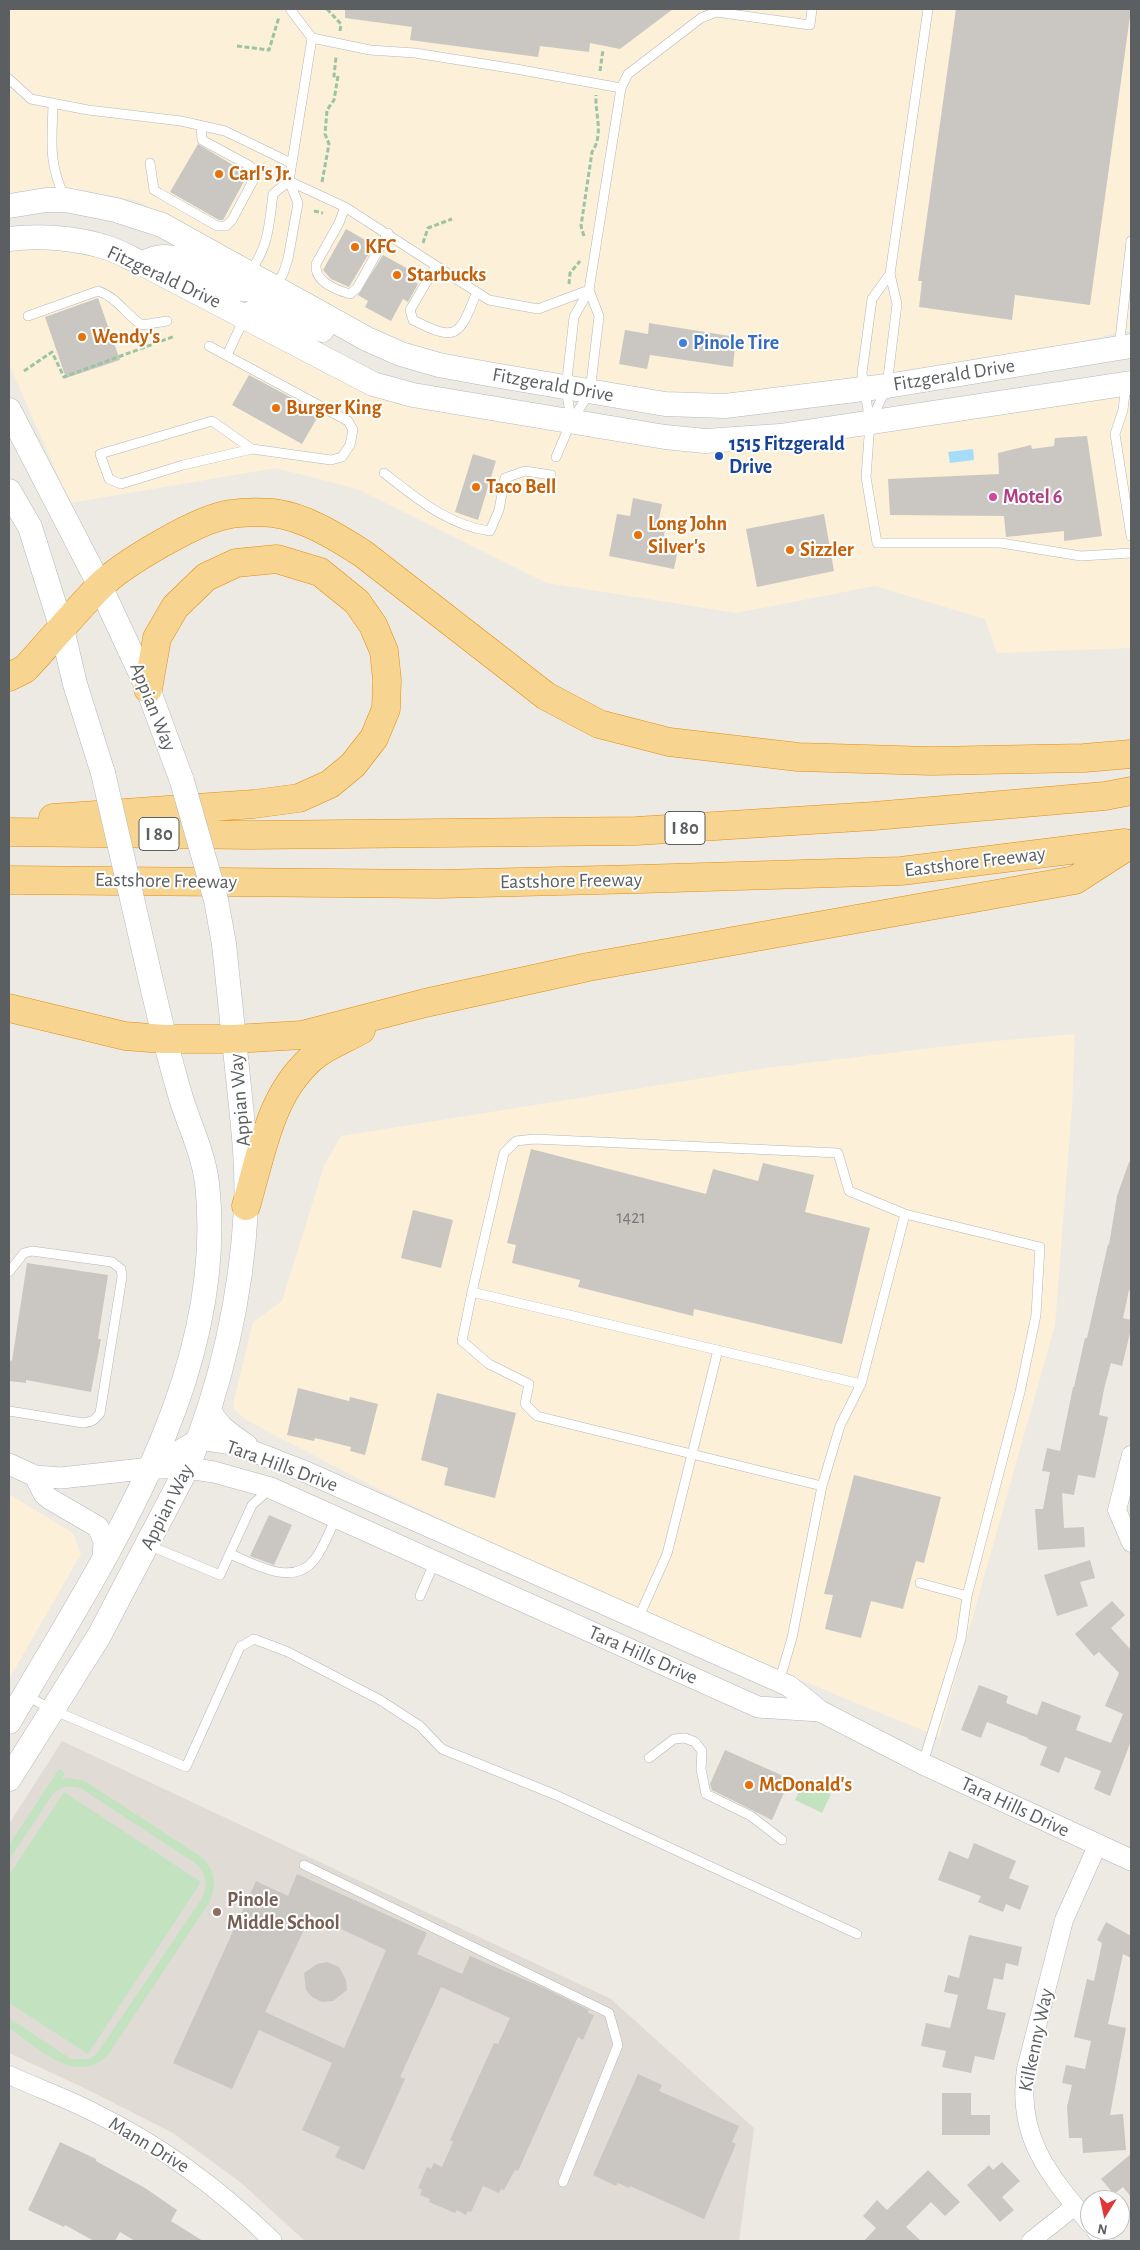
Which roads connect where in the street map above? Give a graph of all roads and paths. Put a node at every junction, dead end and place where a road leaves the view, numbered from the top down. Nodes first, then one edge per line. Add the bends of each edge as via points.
1 (282, 9) edge
2 (290, 9) edge
3 (328, 9) edge
4 (812, 9) edge
5 (928, 9) edge
6 (312, 38) junction
7 (338, 44) junction
8 (237, 46) dead end
9 (603, 50) dead end
10 (9, 79) edge
11 (598, 84) junction
12 (621, 88) junction
13 (54, 104) junction
14 (201, 126) junction
15 (150, 163) dead end
16 (292, 163) junction
17 (289, 181) junction
18 (318, 194) junction
19 (66, 200) junction
20 (9, 206) edge
21 (345, 207) junction
22 (309, 215) dead end
23 (388, 233) junction
24 (584, 238) dead end
25 (9, 239) edge
26 (1131, 241) edge
27 (582, 259) dead end
28 (143, 264) junction
29 (436, 266) junction
30 (250, 273) junction
31 (890, 274) junction
32 (273, 287) junction
33 (589, 290) junction
34 (476, 294) junction
35 (566, 299) junction
36 (28, 316) dead end
37 (246, 316) junction
38 (167, 321) dead end
39 (175, 336) dead end
40 (366, 339) junction
41 (209, 346) dead end
42 (1125, 347) edge
43 (227, 355) junction
44 (24, 370) dead end
45 (1128, 384) edge
46 (876, 387) junction
47 (566, 388) junction
48 (590, 392) junction
49 (9, 410) edge
50 (571, 422) junction
51 (870, 424) junction
52 (252, 449) junction
53 (556, 457) dead end
54 (384, 473) dead end
55 (551, 475) dead end
56 (9, 491) edge
57 (1131, 536) edge
58 (1131, 553) edge
59 (100, 586) junction
60 (62, 629) junction
61 (9, 677) edge
62 (148, 688) junction
63 (1131, 754) edge
64 (1131, 791) edge
65 (9, 822) edge
66 (9, 832) edge
67 (1131, 843) edge
68 (9, 880) edge
69 (425, 1003) junction
70 (9, 1008) edge
71 (234, 1039) junction
72 (163, 1040) junction
73 (246, 1206) junction
74 (906, 1214) junction
75 (9, 1272) edge
76 (472, 1292) junction
77 (718, 1350) junction
78 (861, 1384) junction
79 (209, 1406) junction
80 (9, 1411) edge
81 (199, 1439) junction
82 (692, 1454) junction
83 (1131, 1454) edge
84 (264, 1456) junction
85 (9, 1464) edge
86 (151, 1468) junction
87 (187, 1468) junction
88 (35, 1476) junction
89 (822, 1486) junction
90 (271, 1488) junction
91 (337, 1516) junction
92 (1131, 1543) edge
93 (148, 1545) junction
94 (230, 1554) junction
95 (104, 1560) junction
96 (436, 1560) junction
97 (920, 1583) dead end
98 (420, 1596) dead end
99 (968, 1596) junction
100 (638, 1619) junction
101 (778, 1682) junction
102 (24, 1695) junction
103 (53, 1710) junction
104 (820, 1711) junction
105 (9, 1722) edge
106 (649, 1758) dead end
107 (923, 1764) junction
108 (9, 1780) edge
109 (782, 1840) dead end
110 (1098, 1844) junction
111 (1131, 1860) edge
112 (304, 1865) dead end
113 (857, 1934) dead end
114 (9, 2075) edge
115 (563, 2182) dead end
116 (1075, 2206) junction
117 (1080, 2212) edge
118 (273, 2241) edge
119 (1031, 2241) edge

1 - 8 path via 269,50
2 - 6 lane
3 - 7 path via 340,24
4 - 12 lane via 810,25 716,12 701,18 628,74
5 - 31 lane
6 - 7 lane
6 - 16 lane
7 - 11 lane via 415,53
7 - 18 path via 334,100 327,110 325,134 329,144
9 - 11 path
10 - 13 lane via 31,99
11 - 12 lane
11 - 24 path via 598,144 592,152 581,226
12 - 33 lane
13 - 14 lane
13 - 19 lane via 51,159 55,178
14 - 15 lane via 202,140 254,171 255,177 226,226 218,226 154,190
14 - 16 lane via 225,131
16 - 17 lane
17 - 18 lane
17 - 30 lane via 273,194 266,246
17 - 32 lane via 298,203 288,259 283,274
18 - 21 lane
18 - 22 path via 314,211
19 - 20 main road, Fitzgerald Drive
19 - 30 main road, Fitzgerald Drive via 116,210 162,225
21 - 23 lane
21 - 23 lane via 316,264 321,280 350,294 357,288
23 - 29 lane
25 - 28 main road, Fitzgerald Drive via 28,236 68,240 107,248
26 - 42 lane
27 - 35 path via 570,272
28 - 32 main road via 154,256 179,258 237,288
28 - 37 main road, Fitzgerald Drive
29 - 34 lane
29 - 34 lane via 410,310 413,320 436,332 454,333 461,328
30 - 32 main road, Fitzgerald Drive
31 - 46 lane via 897,304
31 - 46 lane via 872,299 862,373
32 - 40 main road, Fitzgerald Drive
33 - 35 lane
33 - 47 lane via 574,317
33 - 48 lane via 599,316
34 - 35 lane via 489,300 538,309
36 - 38 lane via 98,291 115,300 142,325
37 - 40 main road via 261,308 278,311 339,338
37 - 43 lane
37 - 50 main road, Fitzgerald Drive via 374,384 412,395
39 - 44 path via 64,377 52,352
40 - 47 main road, Fitzgerald Drive via 439,365
41 - 43 lane
42 - 46 main road, Fitzgerald Drive
43 - 52 lane via 348,421 353,430 350,445 342,457 331,460
45 - 51 main road, Fitzgerald Drive
45 - 57 lane via 1115,434
46 - 48 main road, Fitzgerald Drive via 725,406 665,404
46 - 51 lane
46 - 51 lane
47 - 48 main road, Fitzgerald Drive
47 - 50 lane
48 - 50 lane
49 - 59 main road, Appian Way
50 - 51 main road, Fitzgerald Drive via 705,440 780,436
50 - 53 lane
51 - 58 lane via 866,478 877,543 1001,542 1080,556
52 - 52 lane via 121,484 110,479 100,454 212,421
54 - 55 lane via 427,506 471,528 490,531 499,510 506,478 525,471
56 - 60 main road, Appian Way via 30,527
59 - 60 highway
59 - 62 main road, Appian Way
59 - 63 highway via 157,546 200,524 230,514 273,514 330,533 362,553 546,696 599,724 669,742 798,757 931,761
60 - 61 highway via 25,669
60 - 72 main road, Appian Way, bridge via 74,684 103,773
62 - 65 highway via 157,638 175,607 206,577 236,563 278,559 320,572 357,602 373,625 384,651 387,680 386,709 374,738 353,765 330,784 299,798
62 - 71 main road, Appian Way, bridge via 182,781 216,900
64 - 66 highway, I 80 via 884,815 636,831 250,835
67 - 68 highway, Eastshore Freeway via 901,871 439,884
67 - 69 highway via 1075,880 588,967
69 - 71 highway via 302,1035
69 - 73 highway via 372,1024 317,1054 292,1079 272,1114
70 - 72 highway via 125,1036
71 - 72 highway
71 - 73 main road, Appian Way via 244,1132
72 - 86 main road, Appian Way via 201,1149 207,1182 209,1256 198,1331 176,1403
73 - 79 main road, Appian Way via 241,1271 231,1326
74 - 76 lane via 849,1191 838,1153 534,1139 516,1141 504,1153
74 - 78 lane
74 - 99 lane via 1040,1248 1036,1315 1022,1383
75 - 80 lane via 24,1253 32,1251 112,1262 121,1270 122,1277 100,1413 96,1419 84,1423
76 - 77 lane
76 - 82 lane via 462,1341 489,1364 529,1384 525,1404 538,1416
77 - 78 lane
77 - 82 lane
78 - 89 lane via 840,1426
79 - 81 main road, Appian Way
79 - 84 street via 214,1418 224,1428
81 - 84 street, Tara Hills Drive via 237,1445
81 - 86 street, Tara Hills Drive
81 - 87 main road, Appian Way
82 - 89 lane
82 - 100 lane via 667,1554
83 - 92 street via 1117,1510
84 - 100 street, Tara Hills Drive
85 - 88 street
86 - 87 street, Tara Hills Drive
86 - 88 street via 61,1478
86 - 95 main road, Appian Way
87 - 90 street, Tara Hills Drive
87 - 93 main road, Appian Way
88 - 95 street via 50,1499 98,1527 104,1541
89 - 101 lane via 792,1638
90 - 91 street, Tara Hills Drive
90 - 94 lane via 252,1505
91 - 94 lane via 314,1561 291,1574 279,1574
91 - 96 street, Tara Hills Drive
93 - 94 lane via 220,1575
93 - 103 main road, Appian Way via 99,1636
95 - 102 main road, Appian Way
96 - 98 lane
96 - 104 street, Tara Hills Drive via 758,1707
97 - 99 lane
99 - 107 lane via 961,1639
100 - 101 street, Tara Hills Drive
101 - 104 street, Tara Hills Drive via 789,1686
102 - 103 lane
102 - 105 main road, Appian Way
103 - 108 main road, Appian Way
103 - 113 lane via 186,1767 240,1647 254,1638 380,1700 420,1726 442,1749 556,1795
104 - 107 street, Tara Hills Drive
106 - 109 lane via 674,1739 685,1738 695,1742 702,1751 701,1769 706,1794 751,1816
107 - 110 street, Tara Hills Drive
110 - 111 street, Tara Hills Drive
110 - 116 street, Kilkenny Way via 1064,1920 1023,2089 1025,2118 1033,2145
112 - 115 lane via 609,2013 618,2045
114 - 118 street, Mann Drive via 93,2112 158,2148 227,2199
116 - 117 street, Kilkenny Way
116 - 119 street

